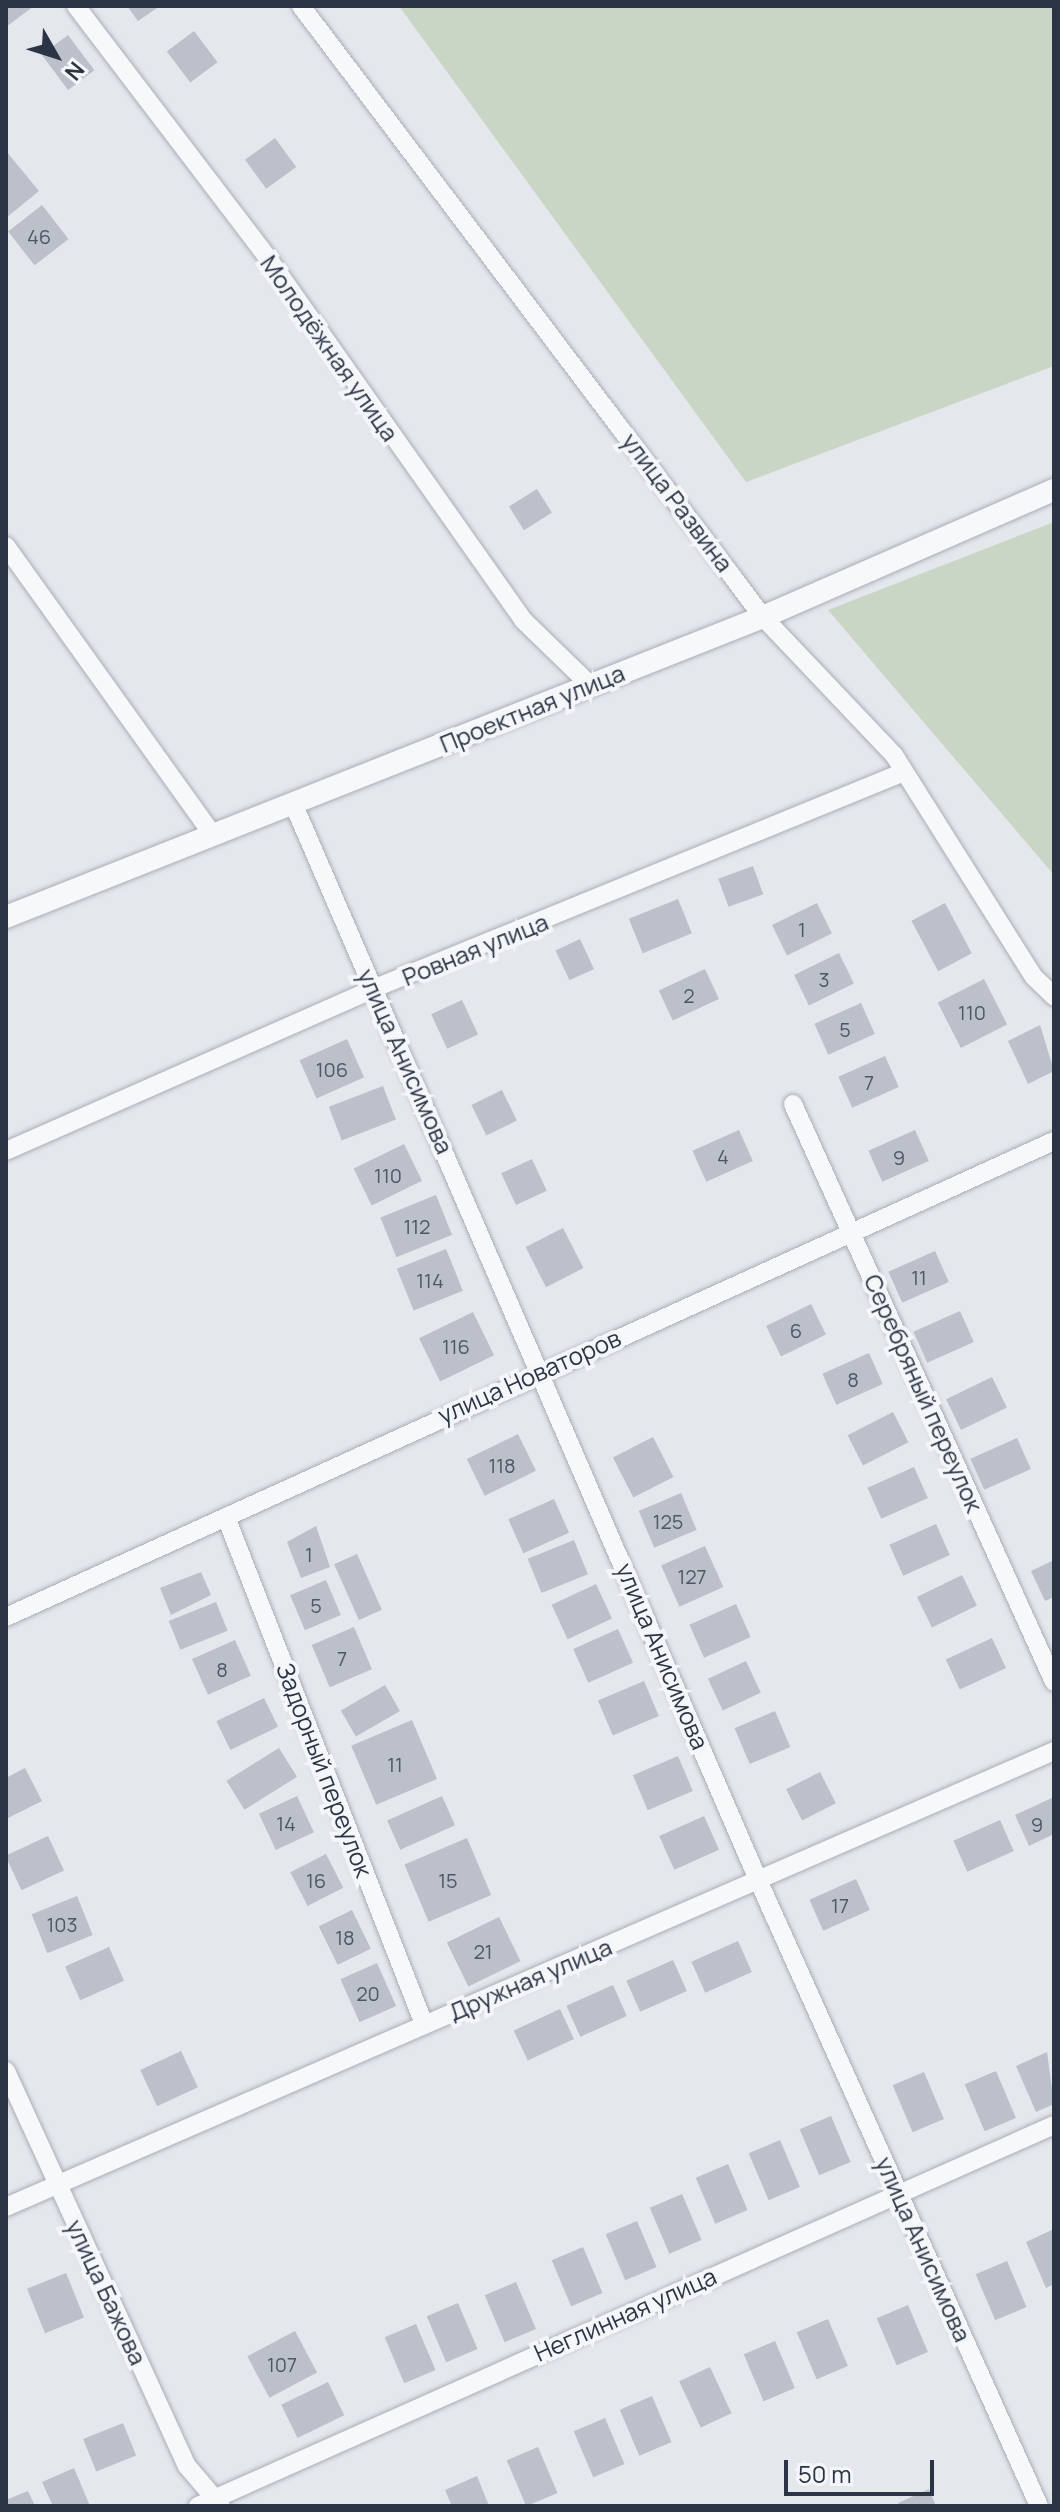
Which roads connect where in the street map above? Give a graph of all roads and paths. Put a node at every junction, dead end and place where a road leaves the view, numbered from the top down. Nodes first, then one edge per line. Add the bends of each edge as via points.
1 (76, 6) edge
2 (301, 6) edge
3 (1054, 490) edge
4 (6, 546) edge
5 (763, 617) junction
6 (590, 685) junction
7 (904, 772) junction
8 (293, 803) junction
9 (213, 835) junction
10 (6, 917) edge
11 (375, 988) junction
12 (1054, 996) edge
13 (793, 1104) dead end
14 (1054, 1141) edge
15 (6, 1151) edge
16 (853, 1236) junction
17 (541, 1369) junction
18 (226, 1517) junction
19 (6, 1617) edge
20 (1054, 1682) edge
21 (1054, 1751) edge
22 (759, 1882) junction
23 (424, 2024) junction
24 (6, 2071) edge
25 (1054, 2125) edge
26 (58, 2184) junction
27 (899, 2191) junction
28 (6, 2207) edge
29 (212, 2503) edge
30 (1039, 2506) edge

1 - 6 street, Молодёжная улица via 270,261 523,620
2 - 5 street, улица Развина
3 - 5 street, Проектная улица
4 - 9 street
5 - 6 street, Проектная улица
5 - 7 street, улица Развина
6 - 8 street, Проектная улица
7 - 11 street, Ровная улица
7 - 12 street, улица Развина via 1034,977
8 - 9 street, Проектная улица
8 - 11 street, улица Анисимова
9 - 10 street, Проектная улица
11 - 15 street, Ровная улица
11 - 17 street, улица Анисимова
13 - 16 street, Серебряный переулок
14 - 16 street, улица Новаторов
16 - 17 street, улица Новаторов
16 - 20 street, Серебряный переулок
17 - 18 street, улица Новаторов
17 - 22 street, улица Анисимова
18 - 19 street, улица Новаторов
18 - 23 street, Задорный переулок
21 - 22 street, Дружная улица
22 - 23 street, Дружная улица
22 - 27 street, улица Анисимова
23 - 26 street, Дружная улица
24 - 26 street, улица Бажова
25 - 27 street, Неглинная улица
26 - 28 street, Дружная улица
26 - 29 street, улица Бажова via 187,2466
27 - 29 street, Неглинная улица
27 - 30 street, улица Анисимова

